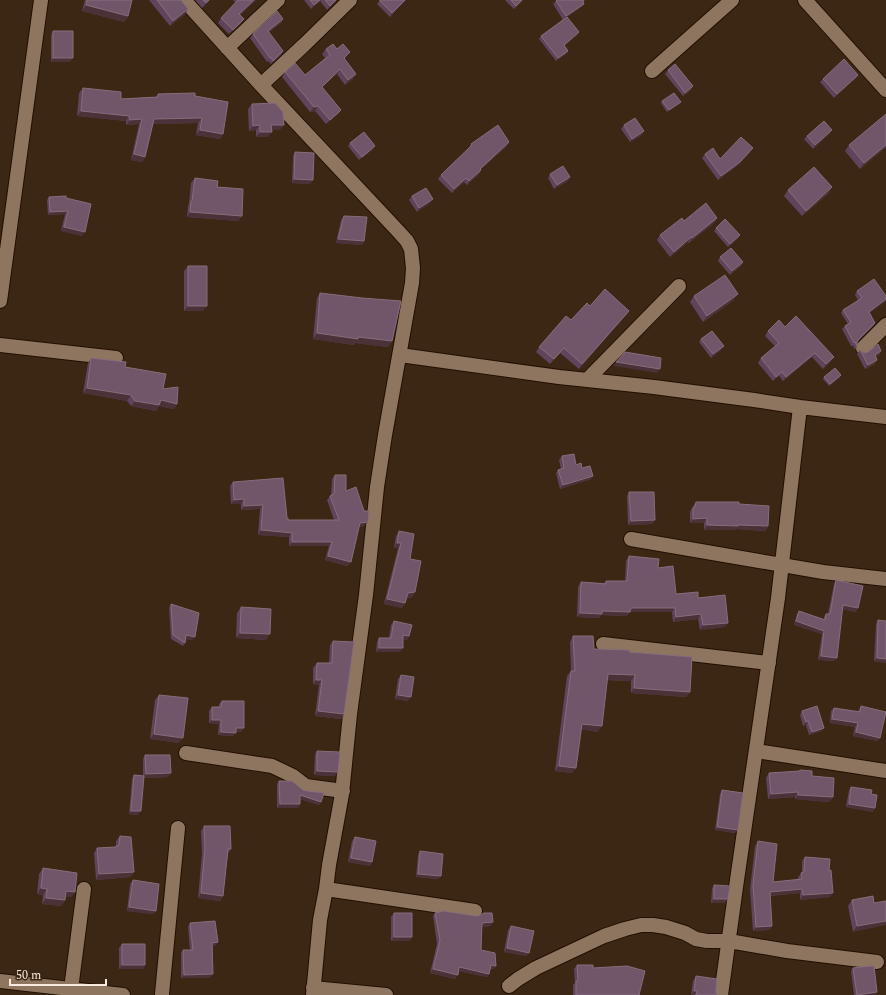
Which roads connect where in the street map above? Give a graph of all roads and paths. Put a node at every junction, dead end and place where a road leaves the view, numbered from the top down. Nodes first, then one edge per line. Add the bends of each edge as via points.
1 (41, 0) edge
2 (184, 0) edge
3 (278, 0) edge
4 (350, 0) edge
5 (732, 0) edge
6 (805, 0) edge
7 (228, 48) junction
8 (652, 70) dead end
9 (261, 85) junction
10 (886, 90) edge
11 (679, 286) dead end
12 (0, 301) edge
13 (886, 325) edge
14 (0, 345) edge
15 (863, 348) dead end
16 (400, 355) junction
17 (116, 358) dead end
18 (586, 380) junction
19 (800, 407) junction
20 (886, 417) edge
21 (631, 539) dead end
22 (782, 565) junction
23 (886, 579) edge
24 (603, 644) dead end
25 (769, 663) junction
26 (756, 751) junction
27 (186, 753) dead end
28 (886, 771) edge
29 (343, 791) junction
30 (178, 828) dead end
31 (84, 889) dead end
32 (326, 889) junction
33 (475, 911) dead end
34 (729, 942) junction
35 (876, 962) dead end
36 (0, 981) edge
37 (509, 986) dead end
38 (71, 989) junction
39 (313, 992) edge
40 (123, 995) edge
41 (159, 995) edge
42 (386, 995) edge
43 (721, 995) edge

1 - 12 street
2 - 7 street
3 - 7 street
4 - 9 street
5 - 8 street
6 - 10 street
7 - 9 street
9 - 16 street via 407,241 413,268
11 - 18 street
13 - 15 street
14 - 17 street
16 - 18 street
16 - 29 street via 377,487
18 - 19 street
19 - 20 street
19 - 22 street
21 - 22 street
22 - 23 street
22 - 25 street
24 - 25 street
25 - 26 street
26 - 28 street
26 - 34 street
27 - 29 street via 272,766 293,776 306,786
29 - 32 street
30 - 41 street
31 - 38 street
32 - 33 street
32 - 39 street via 320,920
34 - 35 street
34 - 37 street via 707,942 666,927 640,925 604,936 542,965
34 - 43 street
36 - 38 street
38 - 40 street
39 - 42 street

